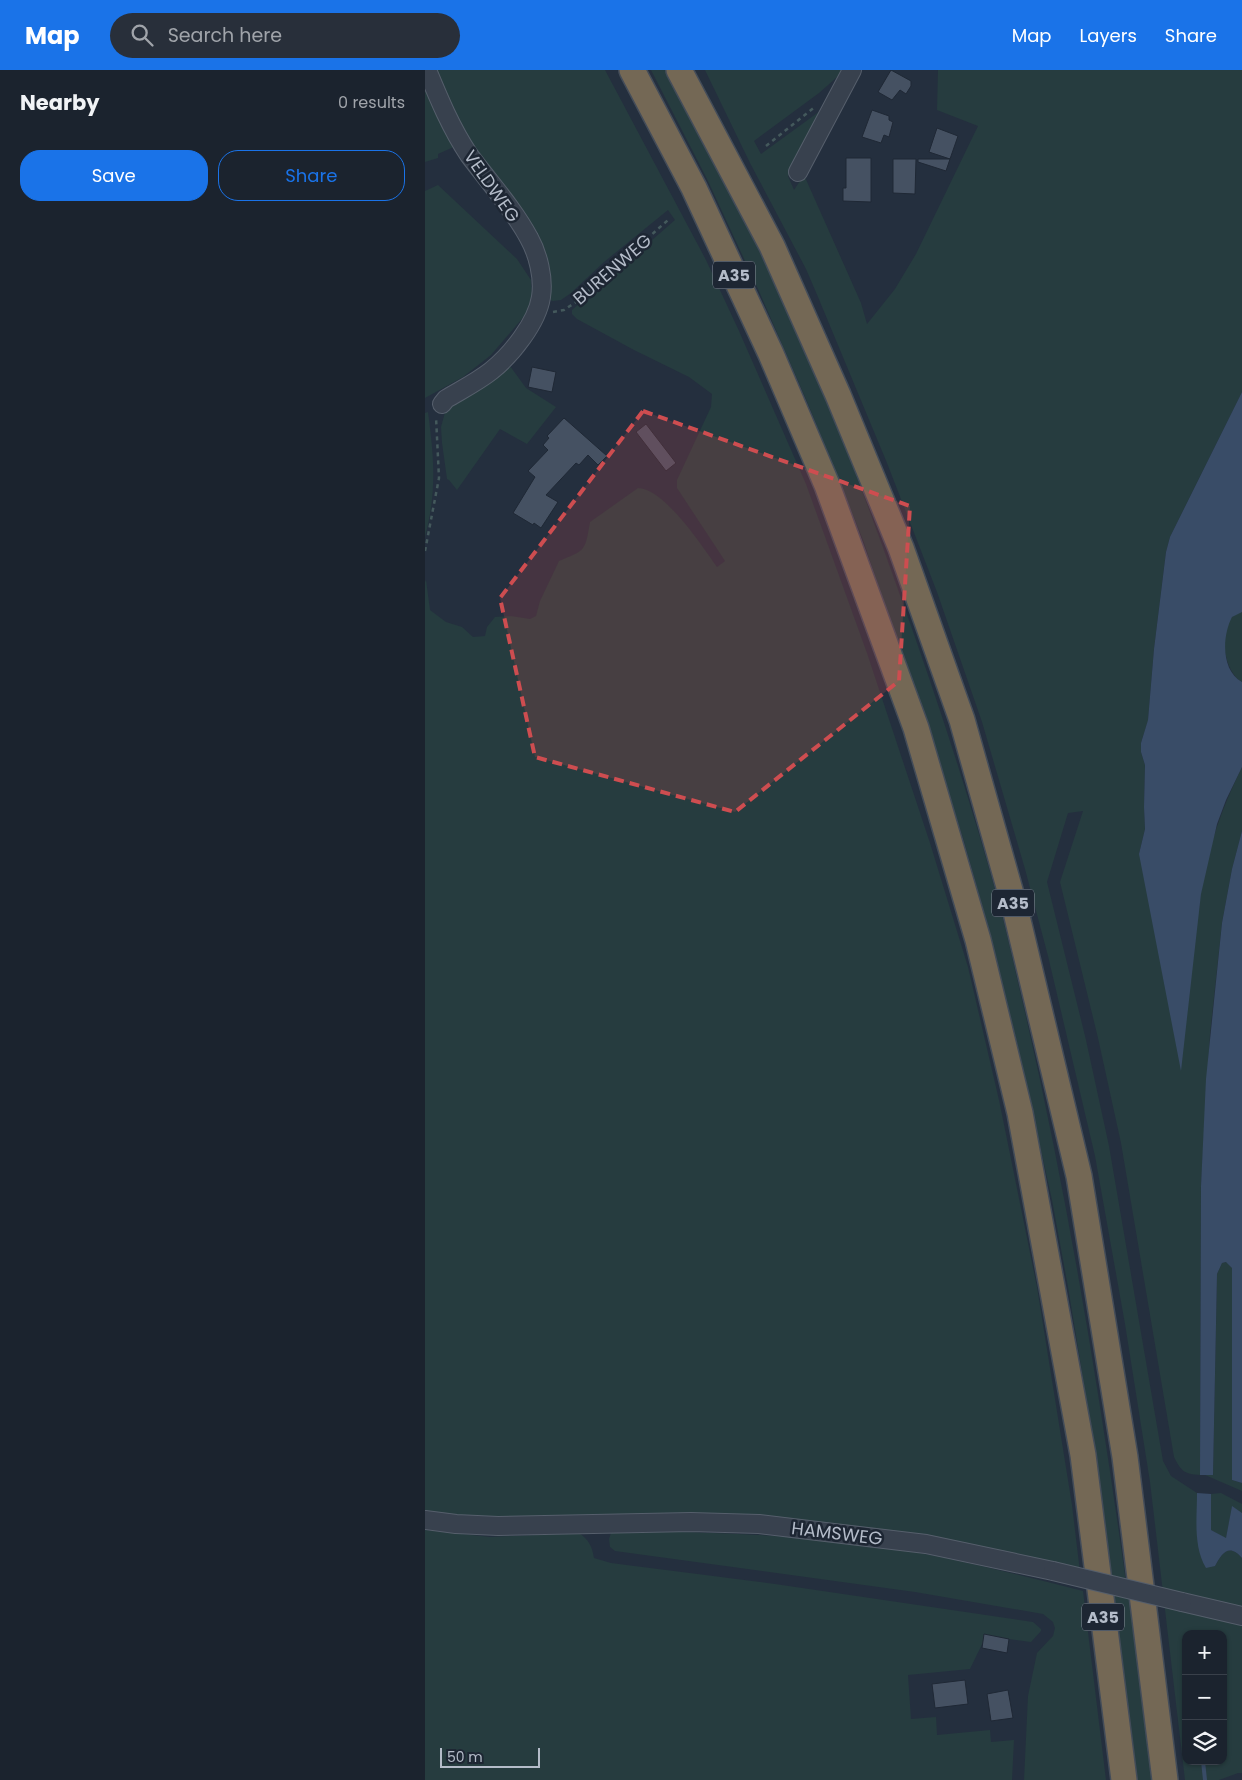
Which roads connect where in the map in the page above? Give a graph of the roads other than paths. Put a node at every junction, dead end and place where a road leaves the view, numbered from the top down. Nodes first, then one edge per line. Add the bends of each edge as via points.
1 (427, 70) edge
2 (632, 70) edge
3 (853, 70) edge
4 (681, 73) edge
5 (798, 172) dead end
6 (442, 404) road end
7 (425, 1520) edge
8 (1242, 1616) edge
9 (1124, 1780) edge
10 (1165, 1780) edge

1 - 6 street, VELDWEG via 455,131 529,238 537,257 541,296 546,309 491,371
2 - 9 highway, A35 via 694,188 827,485 916,728 978,940 1020,1114 1080,1436
3 - 5 street
4 - 10 highway, A35 via 772,246 901,548 961,720 1007,880 1079,1176 1125,1456
7 - 8 street, HAMSWEG, bridge via 498,1526 691,1522 759,1524 926,1544

